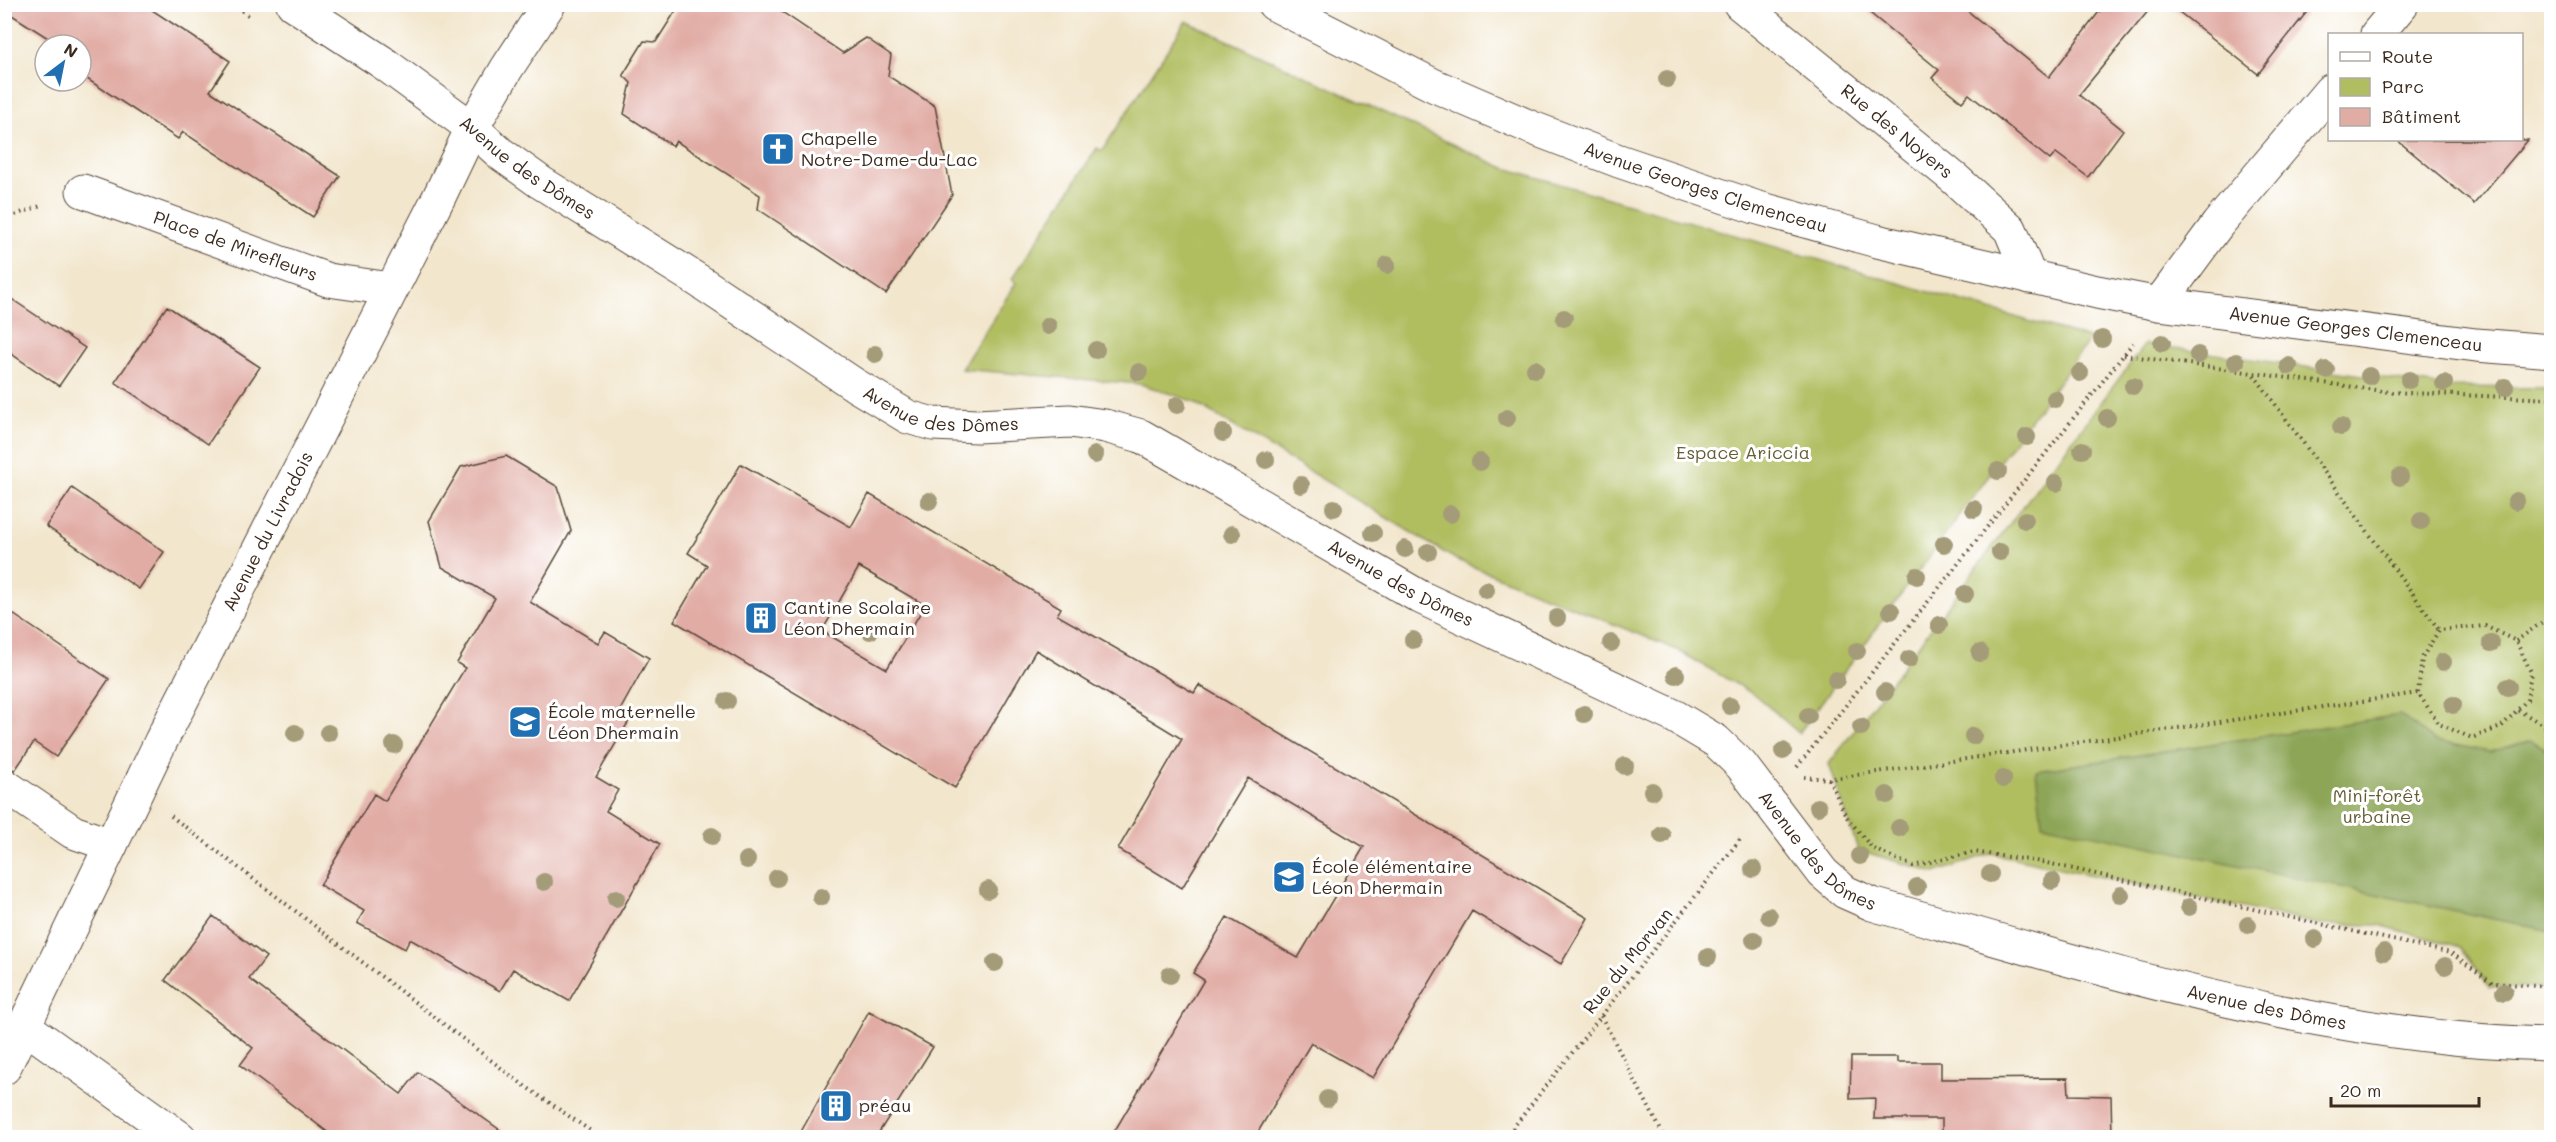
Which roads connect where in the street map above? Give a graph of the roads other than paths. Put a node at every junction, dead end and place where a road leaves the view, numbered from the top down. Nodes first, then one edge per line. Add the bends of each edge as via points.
1 (293, 4) edge
2 (549, 4) edge
3 (1274, 4) edge
4 (1740, 4) edge
5 (2402, 4) edge
6 (2378, 33) edge
7 (2328, 93) edge
8 (472, 128) junction
9 (82, 191) dead end
10 (2030, 277) junction
11 (391, 289) junction
12 (2159, 304) junction
13 (2552, 351) edge
14 (4, 786) edge
15 (111, 845) junction
16 (24, 1026) junction
17 (2552, 1044) edge
18 (4, 1068) edge
19 (180, 1137) edge

1 - 8 street, Avenue des Dômes via 382,62
2 - 8 street, Avenue du Livradois
3 - 10 street, Avenue Georges Clemenceau via 1435,86 1619,161 1755,207
4 - 10 street, Rue des Noyers via 1955,178 2002,222 2010,230
5 - 6 street
7 - 12 street via 2218,224
8 - 11 street, Avenue du Livradois
8 - 17 street, Avenue des Dômes via 540,182 909,417 933,424 977,426 1070,421 1141,436 1420,597 1674,716 1716,741 1741,765 1822,873 1845,892 1872,904 2186,992 2284,1014 2490,1043
9 - 11 street, Place de Mirefleurs via 328,280
10 - 12 street, Avenue Georges Clemenceau
11 - 15 street, Avenue du Livradois
12 - 13 street, Avenue Georges Clemenceau via 2476,345
14 - 15 street via 73,832
15 - 16 street, Avenue du Livradois
16 - 18 street, Avenue du Livradois
16 - 19 street

